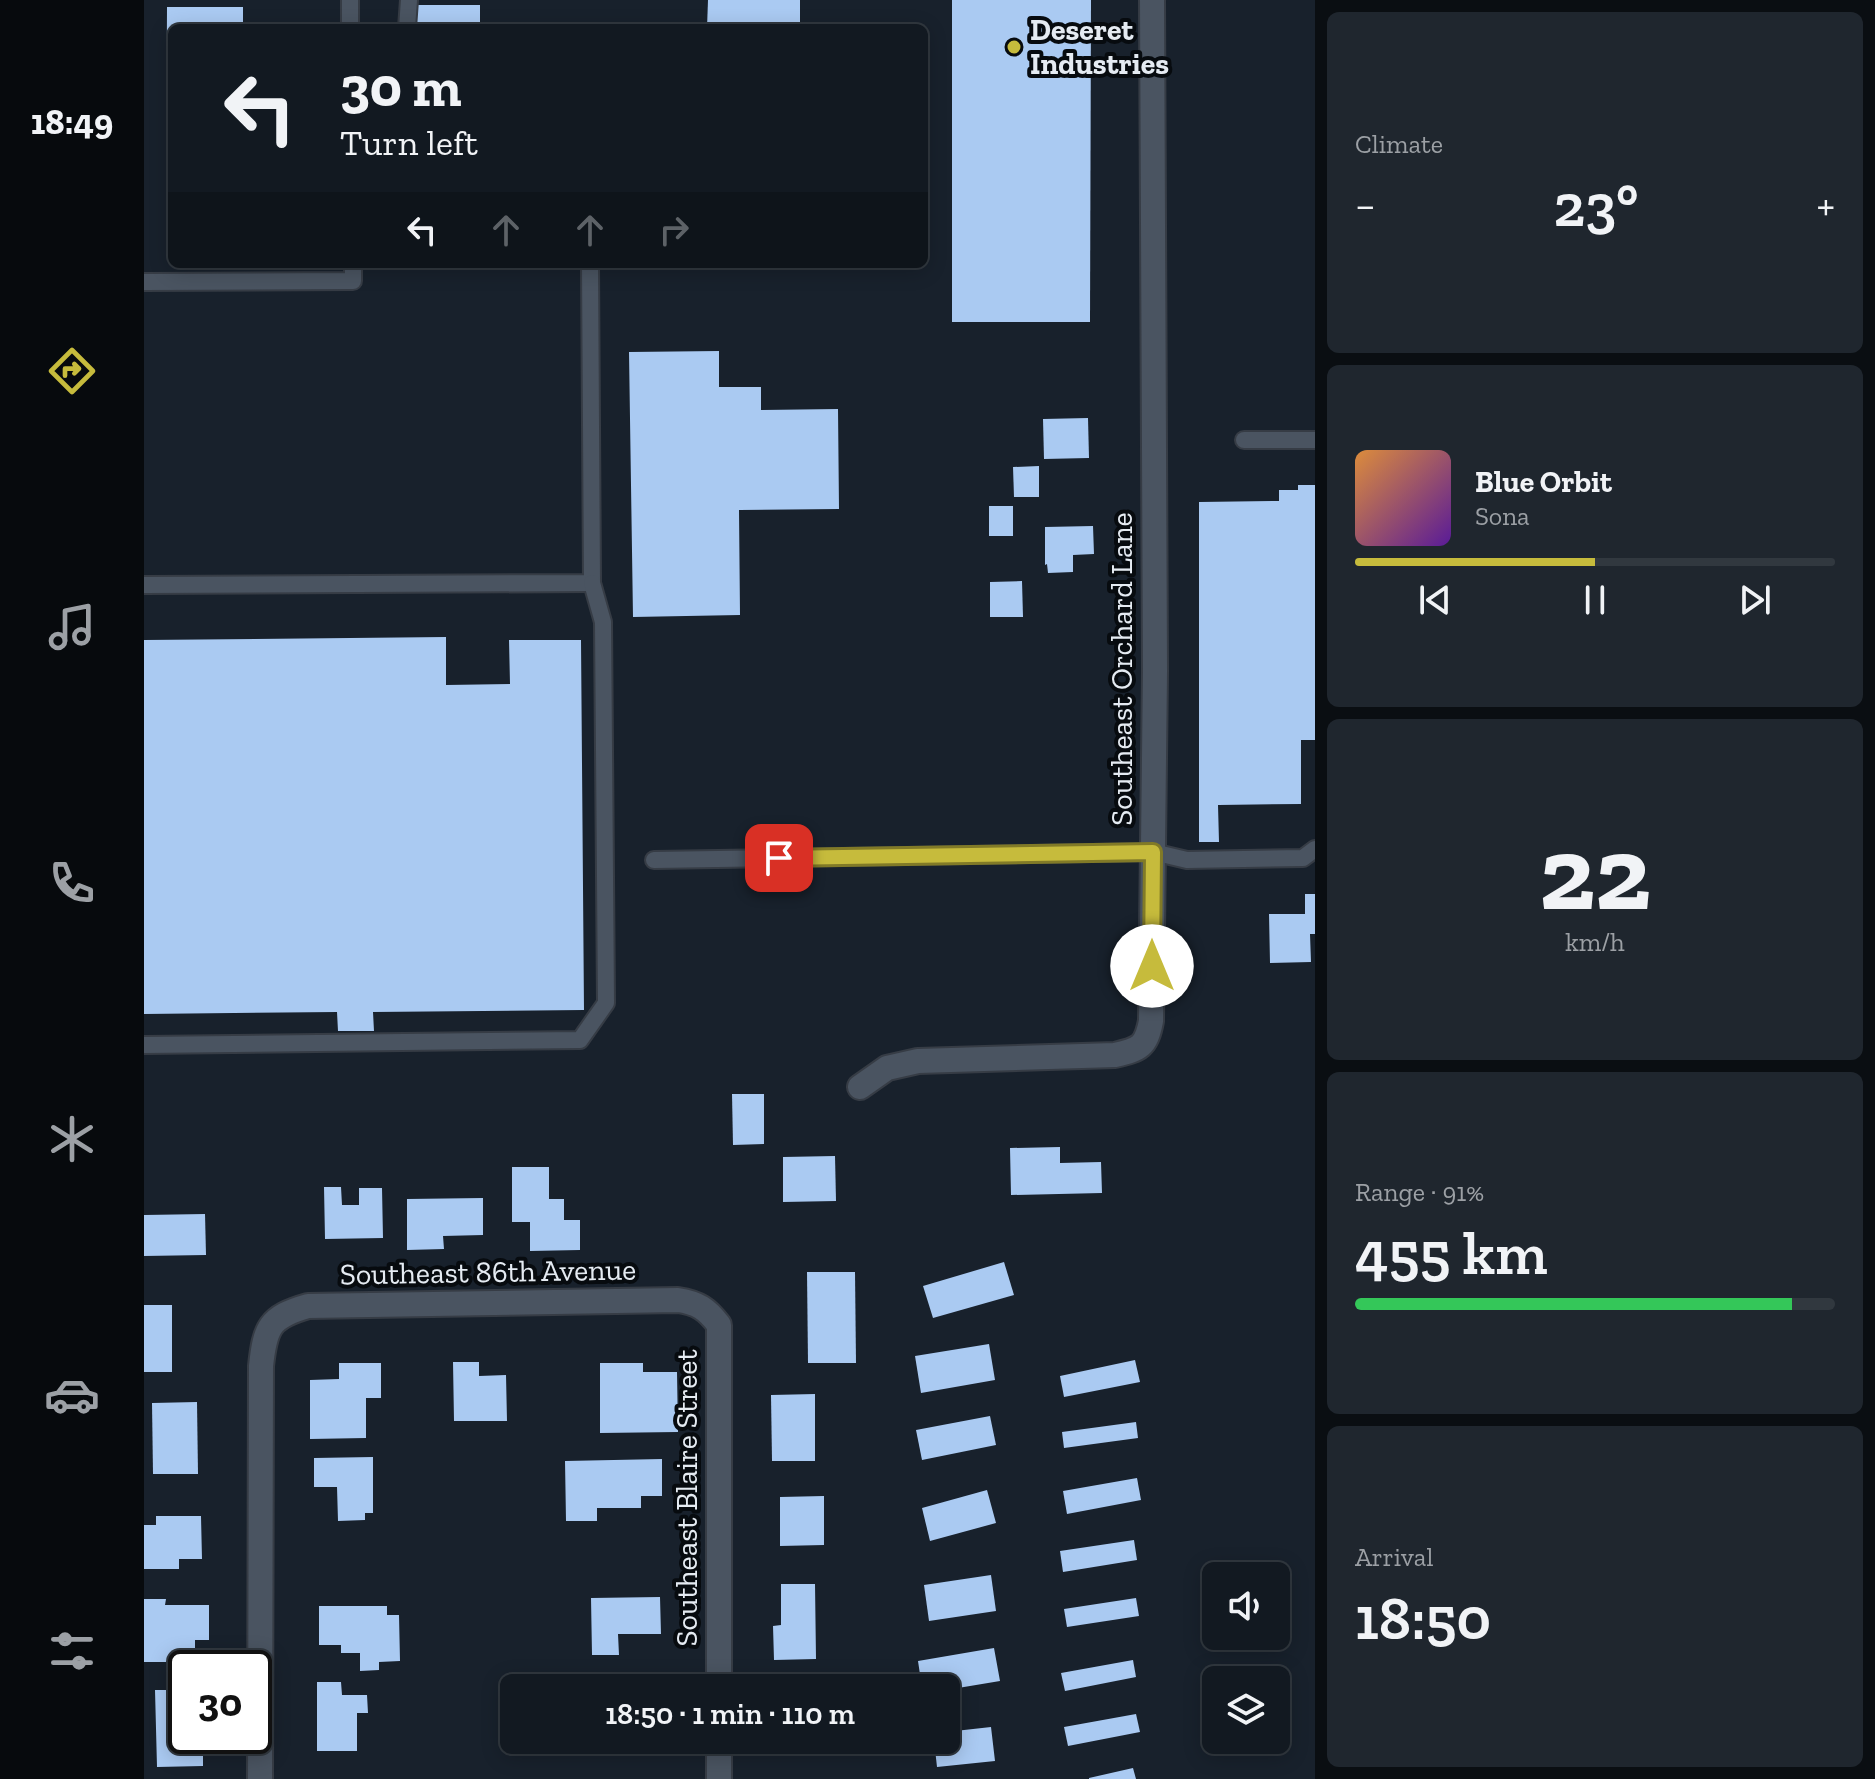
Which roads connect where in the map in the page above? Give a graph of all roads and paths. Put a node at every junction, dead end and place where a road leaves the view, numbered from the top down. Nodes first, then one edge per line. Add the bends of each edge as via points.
1 (350, 0) edge
2 (409, 0) edge
3 (1152, 0) edge
4 (350, 24) edge
5 (407, 24) edge
6 (353, 268) edge
7 (590, 268) edge
8 (144, 282) edge
9 (1244, 440) dead end
10 (1315, 440) edge
11 (592, 583) junction
12 (144, 585) edge
13 (1315, 849) edge
14 (1153, 852) junction
15 (654, 860) dead end
16 (144, 1045) edge
17 (860, 1087) dead end
18 (709, 1311) joint
19 (719, 1674) edge
20 (719, 1754) edge
21 (260, 1779) edge
22 (719, 1779) edge

1 - 4 lane
2 - 5 lane
3 - 14 street, Southeast Orchard Lane
6 - 8 lane via 353,281
7 - 11 lane
9 - 10 lane
11 - 12 lane
11 - 16 lane via 603,622 606,1003 580,1040
13 - 14 lane via 1303,858 1187,860
14 - 15 lane
14 - 17 street, Southeast Orchard Lane via 1151,1021 1148,1037 1138,1049 1115,1055 918,1061 887,1068
18 - 19 street, Southeast Blaire Street via 719,1325
18 - 21 street, Southeast 86th Avenue via 678,1300 308,1306 271,1323 261,1366
20 - 22 street

